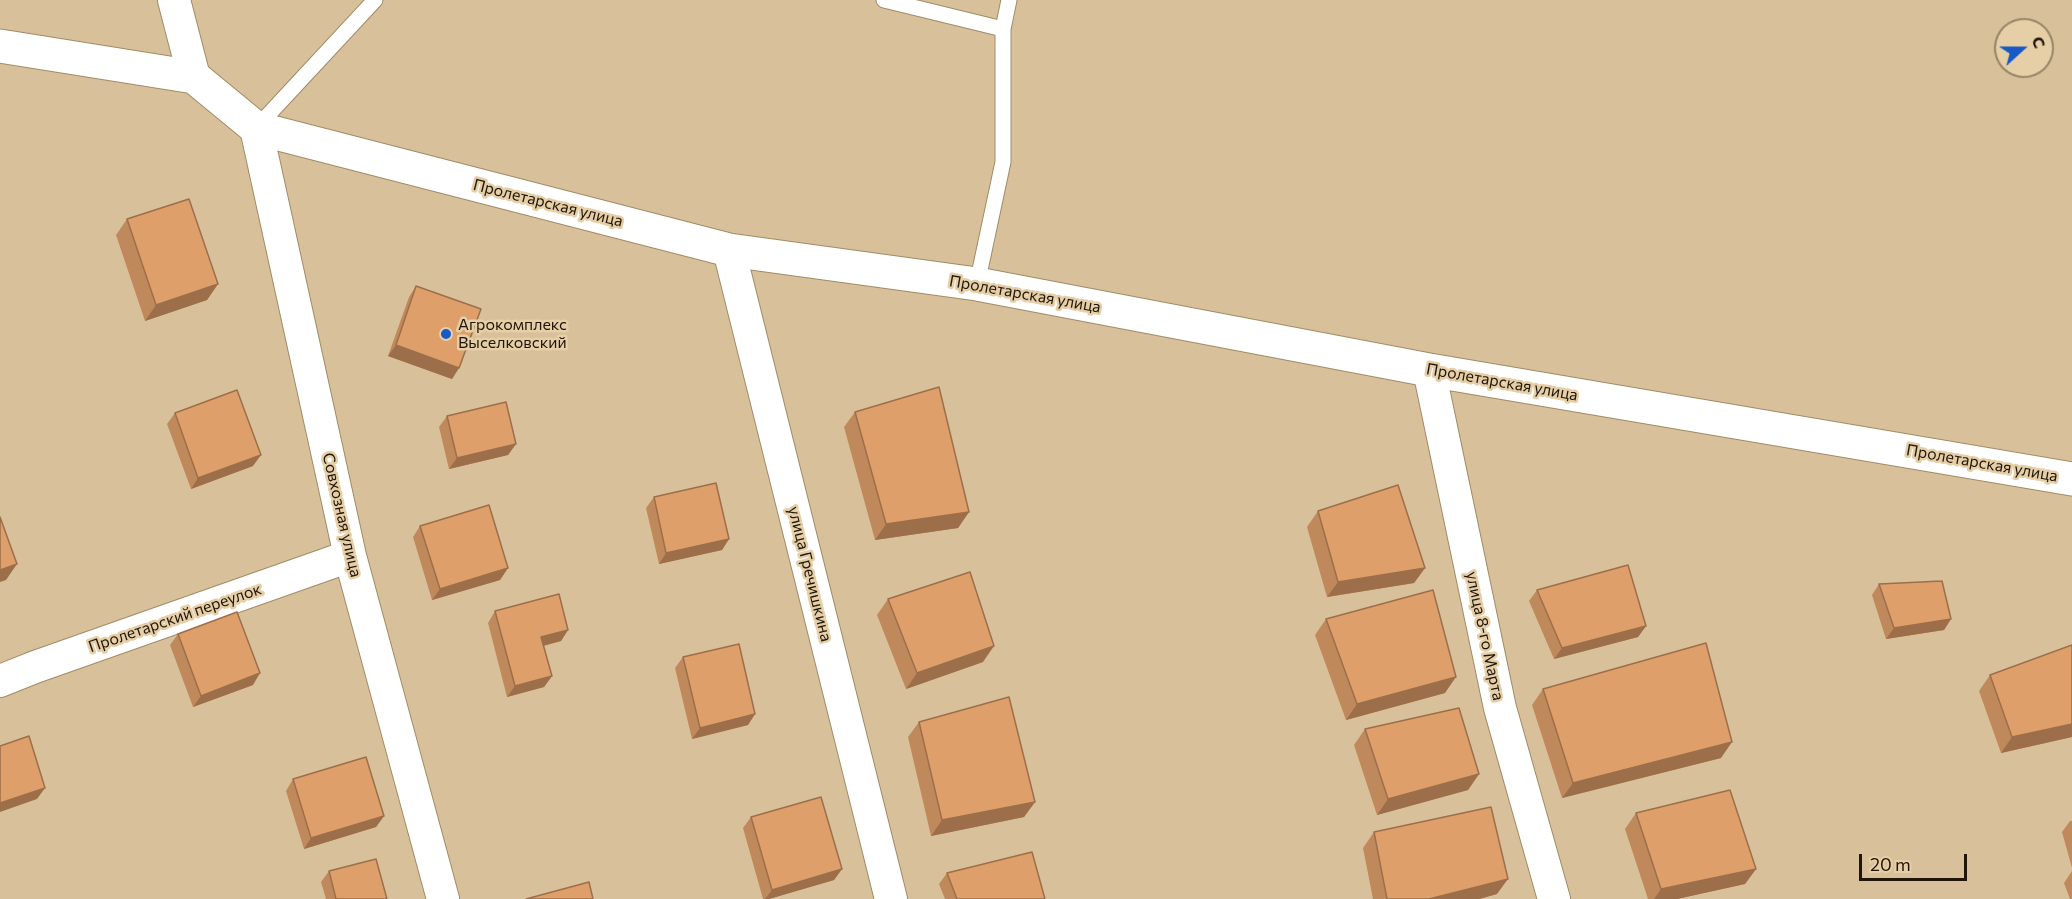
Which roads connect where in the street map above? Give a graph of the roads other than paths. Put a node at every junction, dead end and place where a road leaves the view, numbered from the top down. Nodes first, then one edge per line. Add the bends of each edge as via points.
1 (174, 0) edge
2 (375, 0) edge
3 (884, 0) edge
4 (1010, 0) edge
5 (1003, 28) junction
6 (0, 46) edge
7 (194, 77) junction
8 (256, 128) junction
9 (729, 250) junction
10 (978, 284) junction
11 (1429, 370) junction
12 (2072, 478) edge
13 (350, 556) junction
14 (0, 681) edge
15 (443, 899) edge
16 (891, 899) edge
17 (1554, 899) edge

1 - 7 street
2 - 8 lane
3 - 5 lane
4 - 5 lane
5 - 10 lane via 1004,162
6 - 7 street
7 - 8 street, Пролетарская улица
8 - 9 street, Пролетарская улица
8 - 13 street, Совхозная улица
9 - 10 street, Пролетарская улица
9 - 16 street, улица Гречишкина
10 - 11 street, Пролетарская улица
11 - 12 street, Пролетарская улица
11 - 17 street, улица 8-го Марта via 1500,708
13 - 14 street, Пролетарский переулок
13 - 15 street, Совхозная улица

